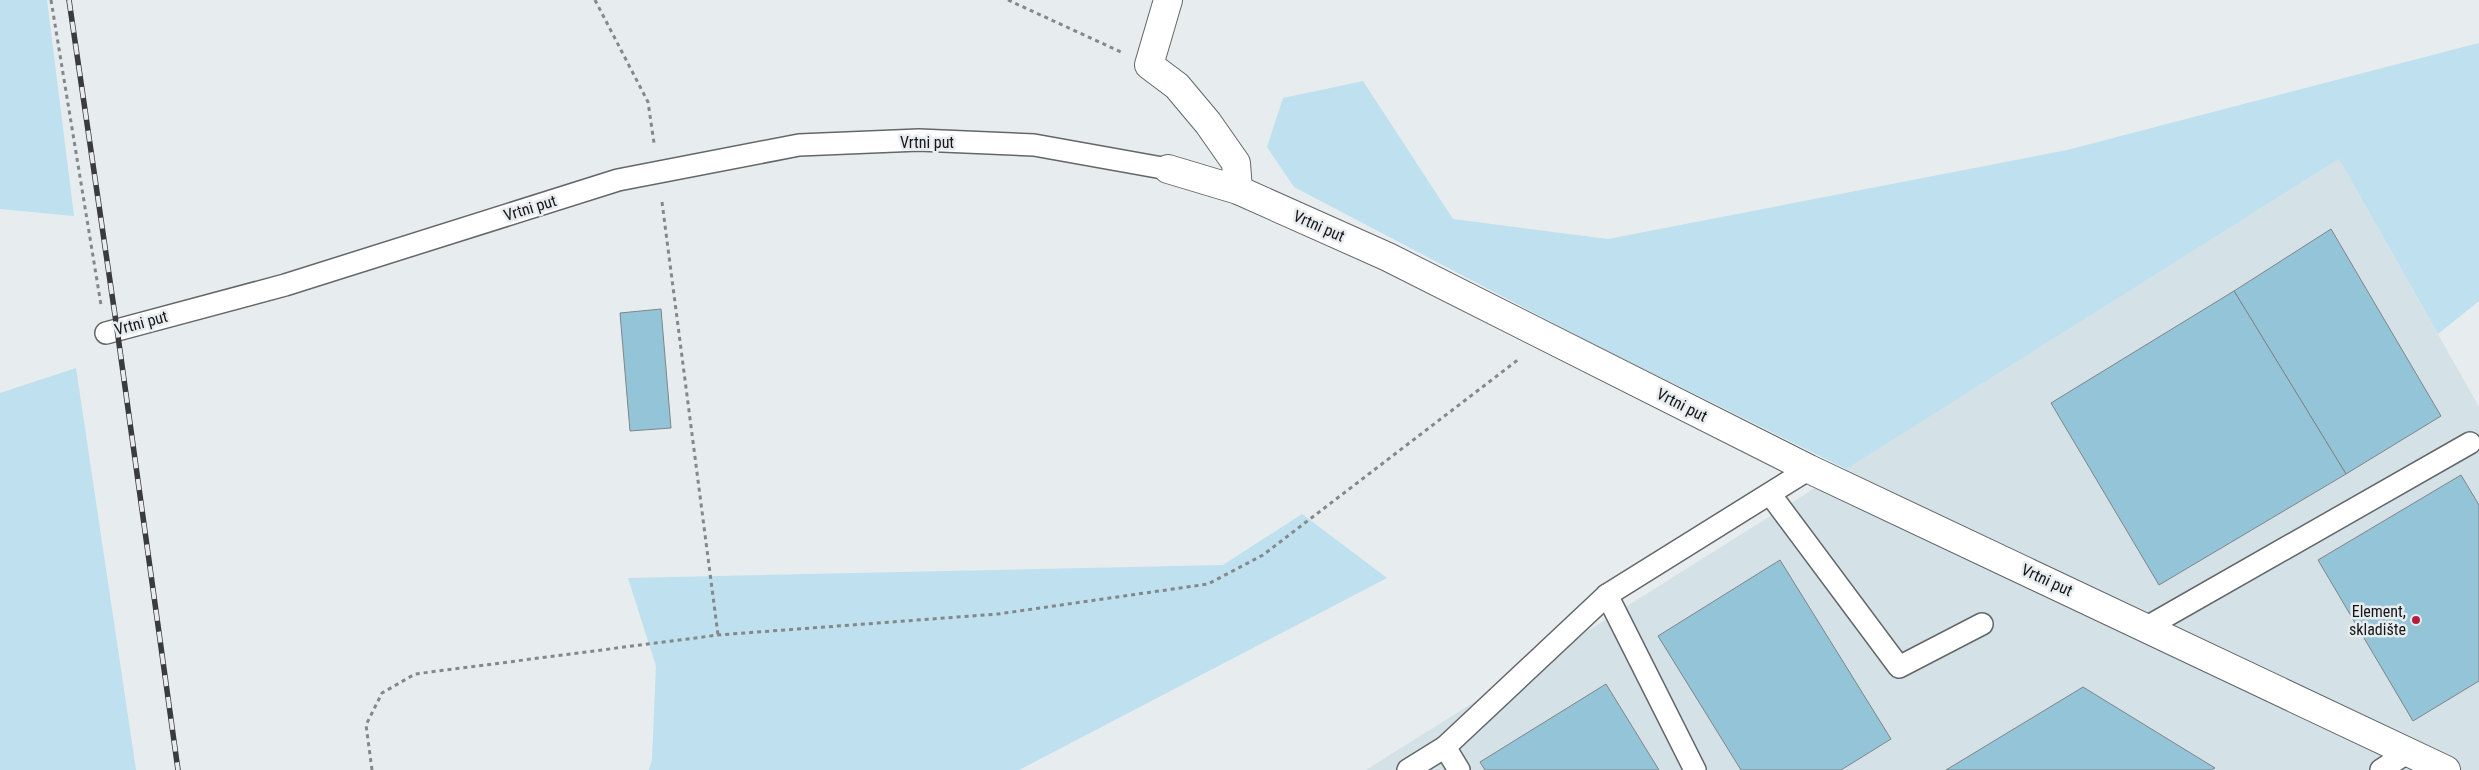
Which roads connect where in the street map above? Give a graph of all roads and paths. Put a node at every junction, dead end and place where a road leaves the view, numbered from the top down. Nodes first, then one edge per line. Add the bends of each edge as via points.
1 (51, 0) edge
2 (595, 0) edge
3 (1008, 0) edge
4 (1168, 0) edge
5 (1149, 65) junction
6 (1168, 170) joint
7 (658, 173) junction
8 (1238, 190) junction
9 (106, 333) joint
10 (1548, 337) junction
11 (2470, 443) dead end
12 (1810, 468) junction
13 (1770, 494) junction
14 (1607, 595) junction
15 (1982, 624) dead end
16 (2147, 627) junction
17 (718, 635) junction
18 (1445, 747) junction
19 (2408, 752) junction
20 (372, 770) edge
21 (1408, 770) edge
22 (1459, 770) edge
23 (1695, 770) edge
24 (2381, 770) edge
25 (2446, 770) edge

1 - 9 path
2 - 7 path via 648,102
3 - 5 path
4 - 5 street
5 - 8 street via 1177,86 1208,123 1236,163
6 - 7 lane, Vrtni put via 1034,145 919,140 799,145
6 - 8 street, Vrtni put
7 - 9 lane, Vrtni put via 618,180 285,285
7 - 17 path
8 - 10 street, Vrtni put via 1388,257
10 - 12 street, Vrtni put
10 - 17 path via 1263,555 1208,584 998,614
11 - 16 lane
12 - 13 lane
12 - 16 street, Vrtni put
13 - 14 lane
13 - 15 lane via 1899,666
14 - 18 lane
14 - 23 lane
16 - 19 street, Vrtni put
17 - 20 path via 415,674 382,693 366,725
18 - 21 lane
18 - 22 lane
19 - 24 lane
19 - 25 street, Vrtni put

